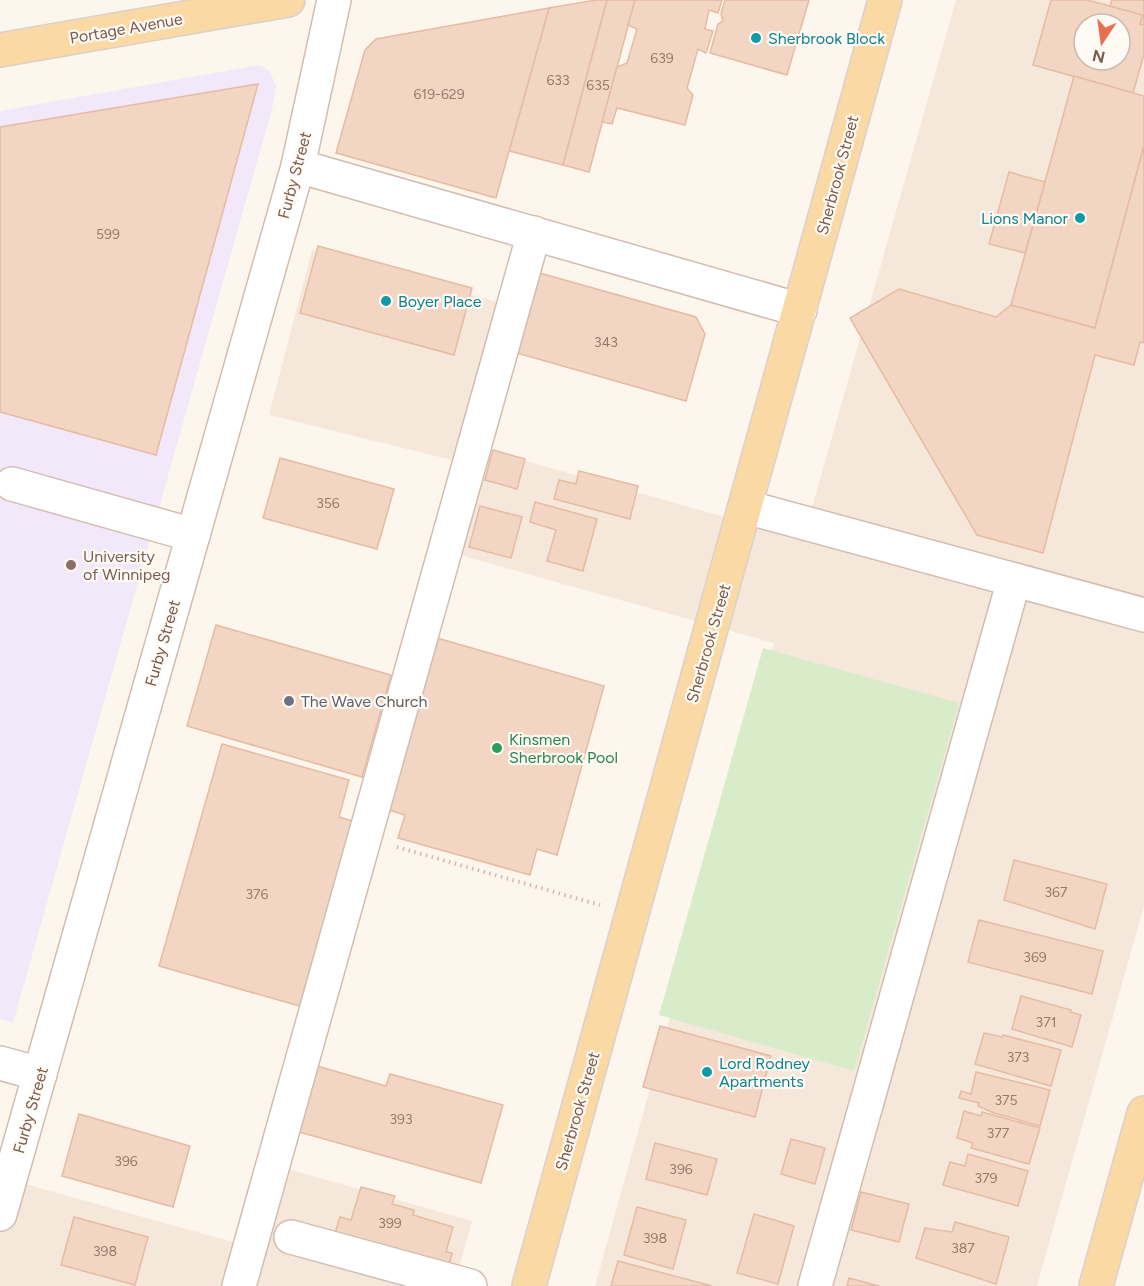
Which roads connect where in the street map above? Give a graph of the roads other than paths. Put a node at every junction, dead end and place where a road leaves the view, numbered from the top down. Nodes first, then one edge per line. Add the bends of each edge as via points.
1 (288, 0) edge
2 (334, 0) edge
3 (885, 0) edge
4 (0, 50) edge
5 (298, 166) junction
6 (534, 232) junction
7 (800, 310) junction
8 (12, 484) dead end
9 (746, 507) junction
10 (193, 536) junction
11 (1014, 580) junction
12 (1144, 615) edge
13 (0, 1063) edge
14 (40, 1074) junction
15 (1144, 1113) edge
16 (0, 1214) edge
17 (291, 1237) dead end
18 (239, 1286) edge
19 (471, 1286) edge
20 (529, 1286) edge
21 (815, 1286) edge
22 (1096, 1286) edge

1 - 4 main road, Portage Avenue
2 - 5 street, Furby Street
3 - 7 main road, Sherbrook Street
5 - 6 street
5 - 10 street, Furby Street
6 - 7 street
6 - 18 street
7 - 9 main road, Sherbrook Street
8 - 10 street
9 - 11 street
9 - 20 main road, Sherbrook Street
10 - 14 street, Furby Street
11 - 12 street
11 - 21 street
13 - 14 street
14 - 16 street, Furby Street
15 - 22 main road
17 - 19 street

